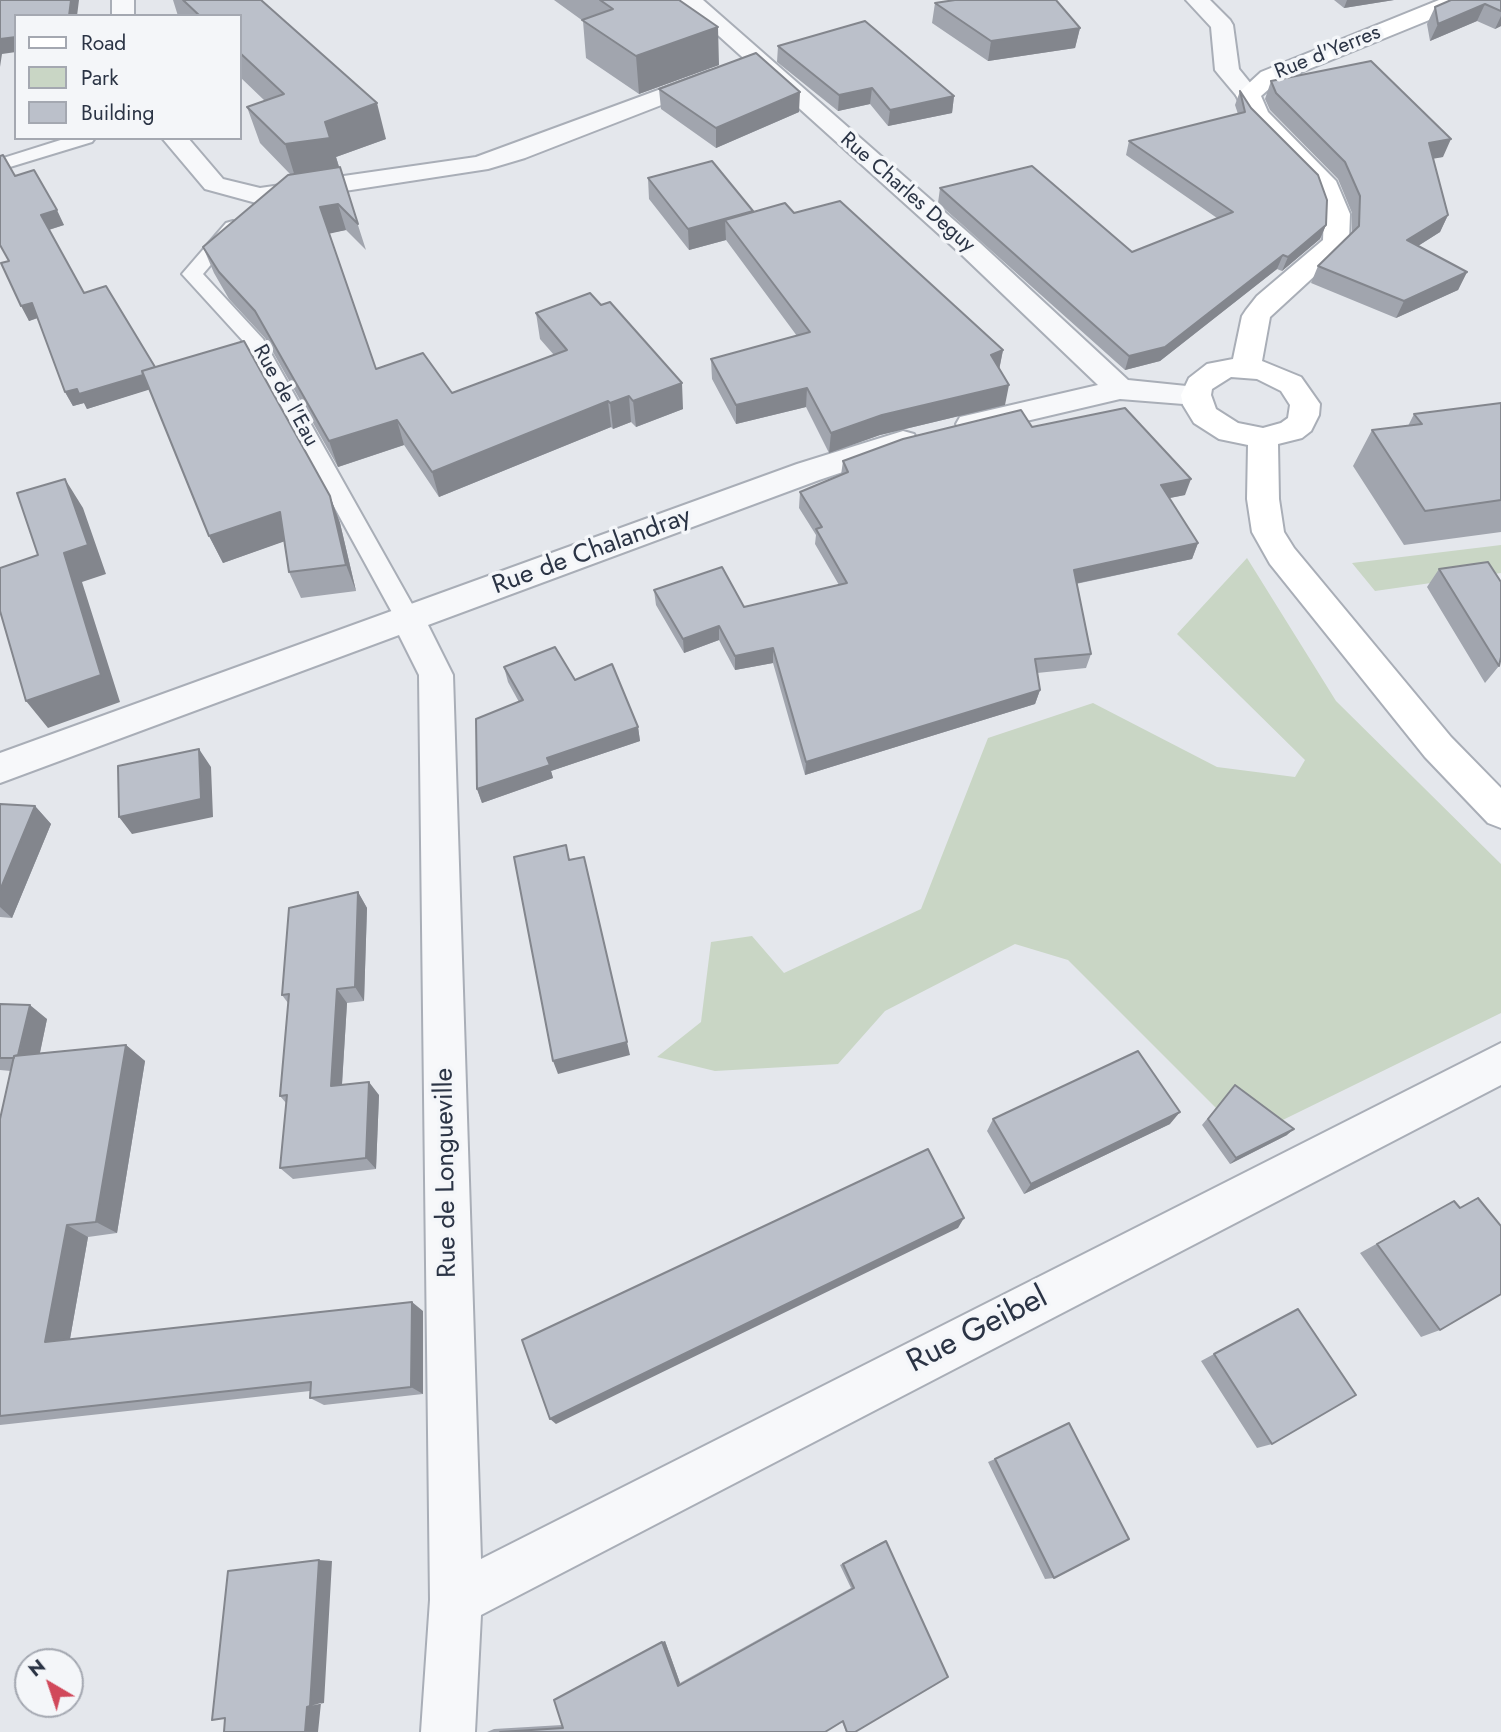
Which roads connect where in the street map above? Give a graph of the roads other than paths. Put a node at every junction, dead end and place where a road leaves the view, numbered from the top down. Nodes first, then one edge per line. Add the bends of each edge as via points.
1 (690, 0) edge
2 (1197, 0) edge
3 (1458, 0) edge
4 (758, 62) junction
5 (1248, 95) junction
6 (80, 140) edge
7 (176, 140) edge
8 (0, 165) edge
9 (260, 196) junction
10 (1246, 368) junction
11 (1120, 389) junction
12 (1196, 395) junction
13 (1263, 438) junction
14 (409, 620) junction
15 (0, 768) edge
16 (1501, 812) edge
17 (1501, 1063) edge
18 (456, 1600) junction
19 (448, 1732) edge

1 - 4 street, Rue Charles Deguy
2 - 5 street via 1222,25 1227,70
3 - 5 street, Rue d'Yerres via 1269,77
4 - 9 street via 479,164
4 - 11 street, Rue Charles Deguy via 971,249
5 - 10 street, Rue d'Yerres via 1257,115 1327,186 1337,214 1336,242 1256,316
6 - 8 lane
7 - 9 street via 214,184
9 - 14 lane, Rue de l'Eau via 192,274 253,339
10 - 12 street via 1217,371 1199,385
10 - 13 street via 1278,376 1305,404 1300,424
11 - 12 street, Rue de Chalandray
11 - 14 street, Rue de Chalandray via 933,433 808,472
12 - 13 street via 1198,405 1216,425
13 - 16 street via 1268,532 1282,556 1438,747
14 - 15 street, Rue de Chalandray
14 - 18 street, Rue de Longueville via 436,675
17 - 18 street, Rue Geibel
18 - 19 street, Rue de Longueville

